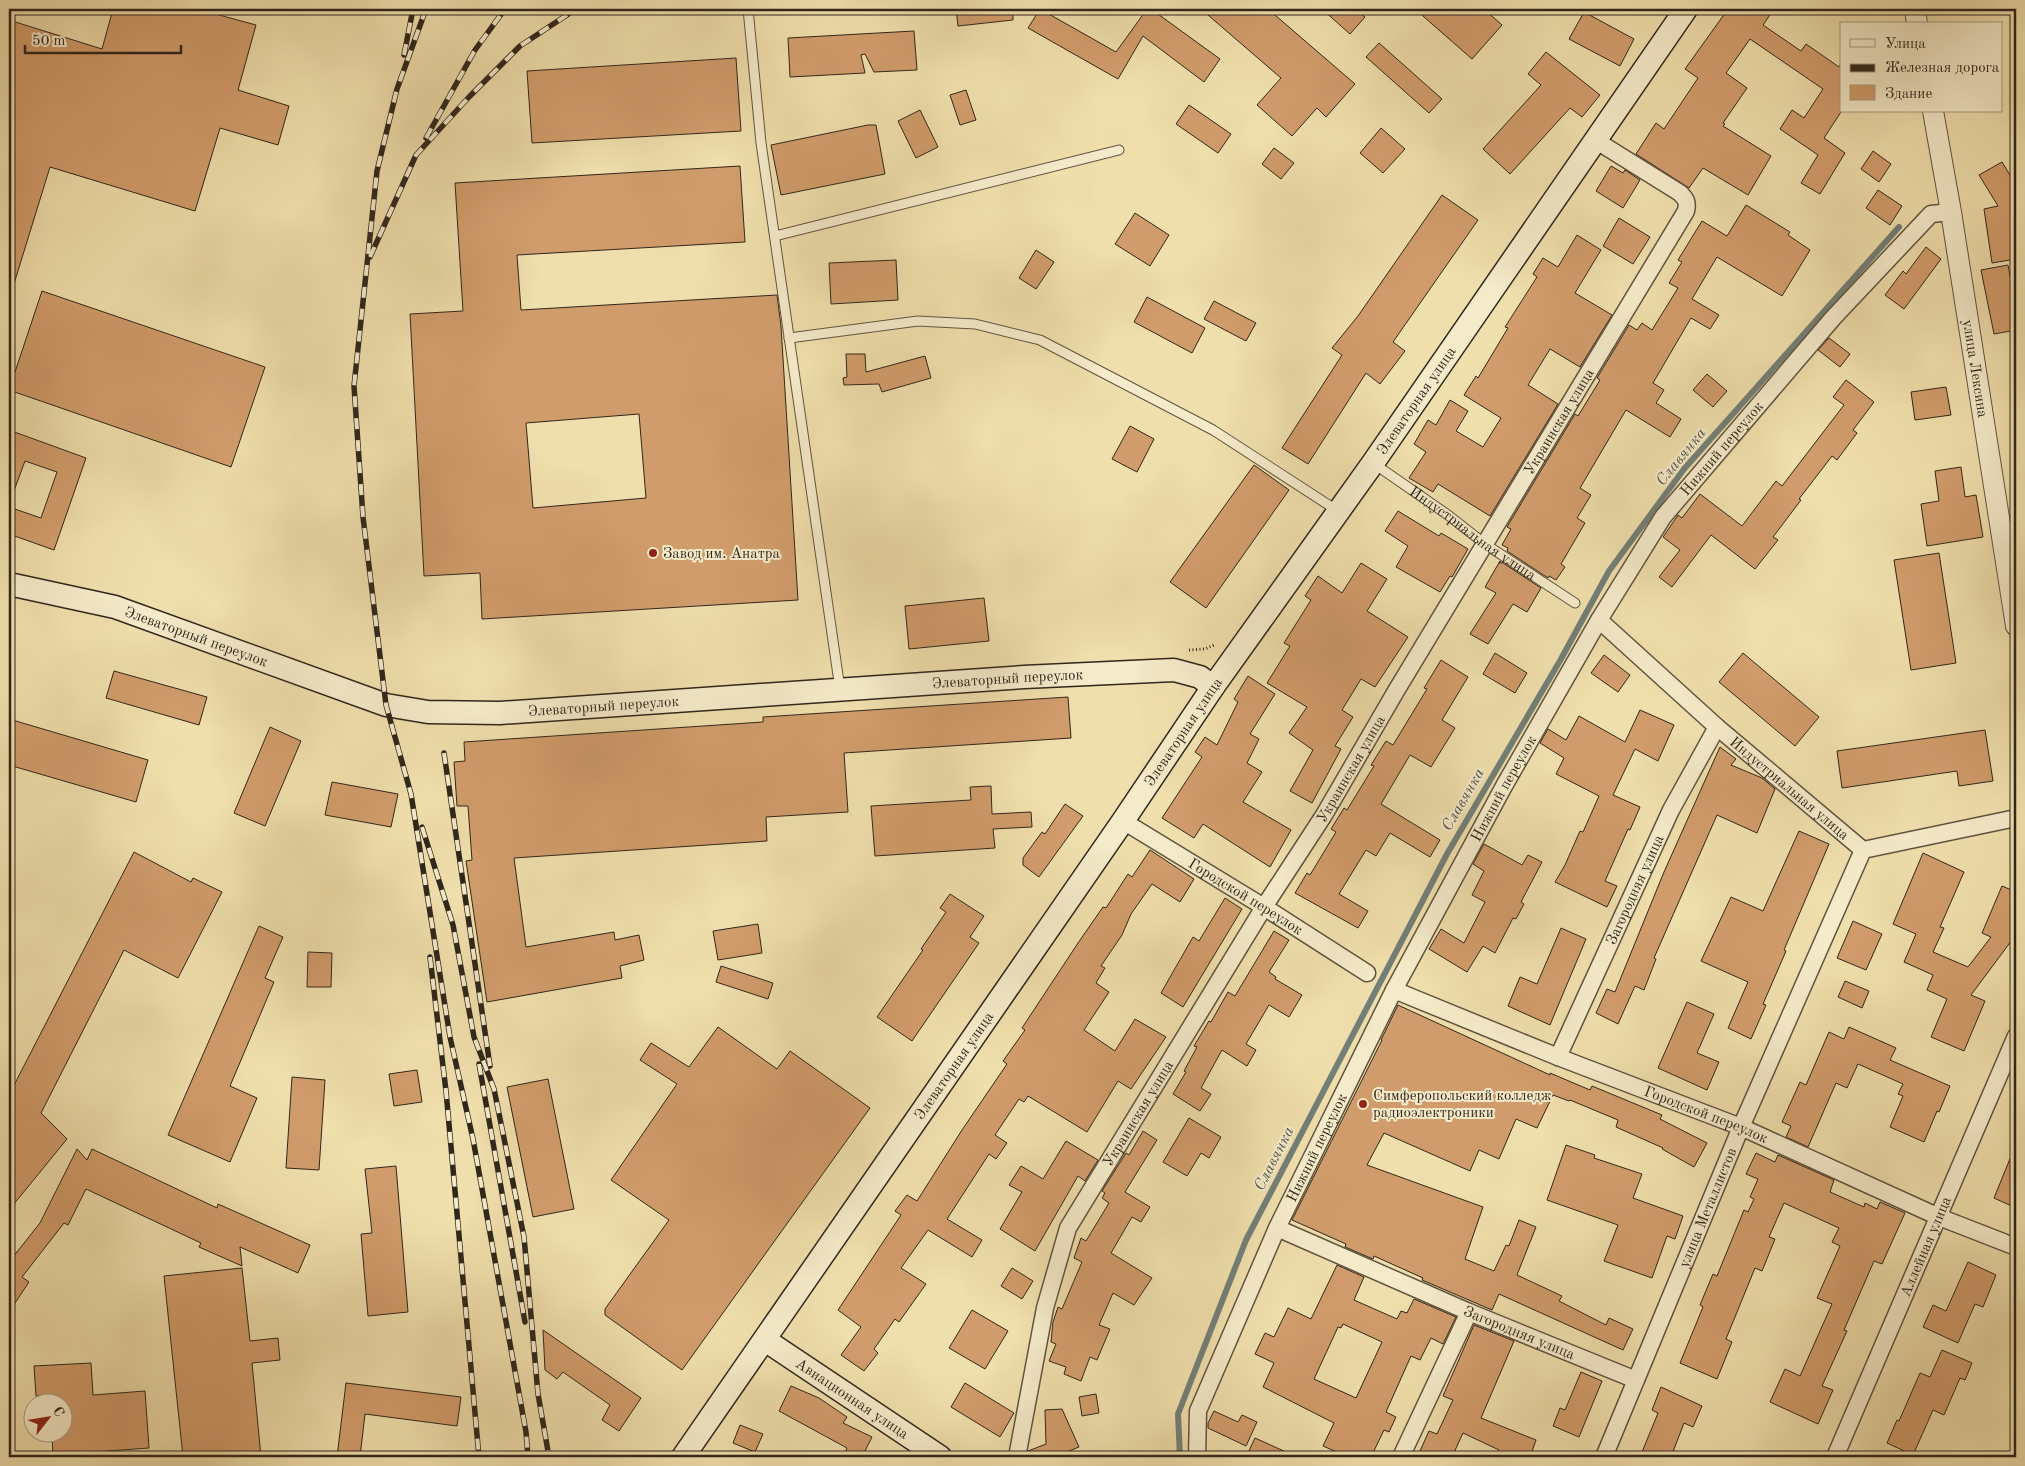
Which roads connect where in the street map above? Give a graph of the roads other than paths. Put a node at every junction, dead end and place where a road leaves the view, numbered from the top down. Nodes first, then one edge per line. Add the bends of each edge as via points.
1 (748, 9) edge
2 (1686, 9) edge
3 (1915, 9) edge
4 (1918, 22) edge
5 (1933, 112) edge
6 (1595, 140) junction
7 (1119, 150) dead end
8 (1951, 212) junction
9 (775, 236) junction
10 (789, 338) junction
11 (1373, 463) junction
12 (1338, 511) junction
13 (1485, 544) junction
14 (9, 584) edge
15 (1575, 603) dead end
16 (1599, 620) junction
17 (2016, 626) edge
18 (1213, 686) junction
19 (840, 690) junction
20 (1717, 726) junction
21 (2016, 818) edge
22 (1123, 821) junction
23 (1863, 850) junction
24 (1264, 907) junction
25 (1367, 973) dead end
26 (1394, 990) junction
27 (2016, 1036) edge
28 (1558, 1057) junction
29 (1742, 1128) junction
30 (1939, 1217) junction
31 (1277, 1228) junction
32 (2016, 1247) edge
33 (1469, 1312) junction
34 (766, 1340) junction
35 (1636, 1380) junction
36 (683, 1457) edge
37 (940, 1457) edge
38 (1017, 1457) edge
39 (1197, 1457) edge
40 (1401, 1457) edge
41 (1604, 1457) edge
42 (1835, 1457) edge

1 - 9 lane via 761,143
2 - 6 main road, Элеваторная улица
3 - 4 street
5 - 8 street, улица Лексина
6 - 11 main road, Элеваторная улица
6 - 13 street, Украинская улица via 1680,193 1688,204
7 - 9 lane
8 - 16 street, Нижний переулок via 1931,214 1833,318 1663,518
8 - 17 street, улица Лексина
9 - 10 lane
10 - 12 lane via 918,321 975,324 1040,340 1213,430
10 - 19 lane
11 - 12 main road, Элеваторная улица
11 - 13 lane, Индустриальная улица
12 - 18 main road, Элеваторная улица
13 - 15 lane, Индустриальная улица
13 - 24 street, Украинская улица via 1324,815
14 - 19 main road, Элеваторный переулок via 115,607 386,705 428,712 500,713
16 - 20 street, Индустриальная улица
16 - 26 street, Нижний переулок via 1504,786
18 - 19 main road, Элеваторный переулок via 1174,670
18 - 22 main road, Элеваторная улица
20 - 23 street, Индустриальная улица
20 - 28 street, Загородняя улица via 1670,810
21 - 23 street, Индустриальная улица
22 - 24 street, Городской переулок
22 - 34 main road, Элеваторная улица
23 - 29 street, улица Металлистов
24 - 25 street, Городской переулок
24 - 38 street, Украинская улица via 1068,1228 1045,1308
26 - 28 street, Городской переулок
26 - 31 street, Нижний переулок
27 - 30 street, Аллейная улица
28 - 29 street, Городской переулок
29 - 30 street, Городской переулок
29 - 35 street, улица Металлистов
30 - 32 street, Городской переулок
30 - 42 street, Аллейная улица
31 - 33 street
31 - 39 street, Нижний переулок via 1198,1411
33 - 35 street, Загородняя улица
33 - 40 street, Загородняя улица
34 - 36 main road, Элеваторная улица
34 - 37 main road, Авиационная улица
35 - 41 street, улица Металлистов

